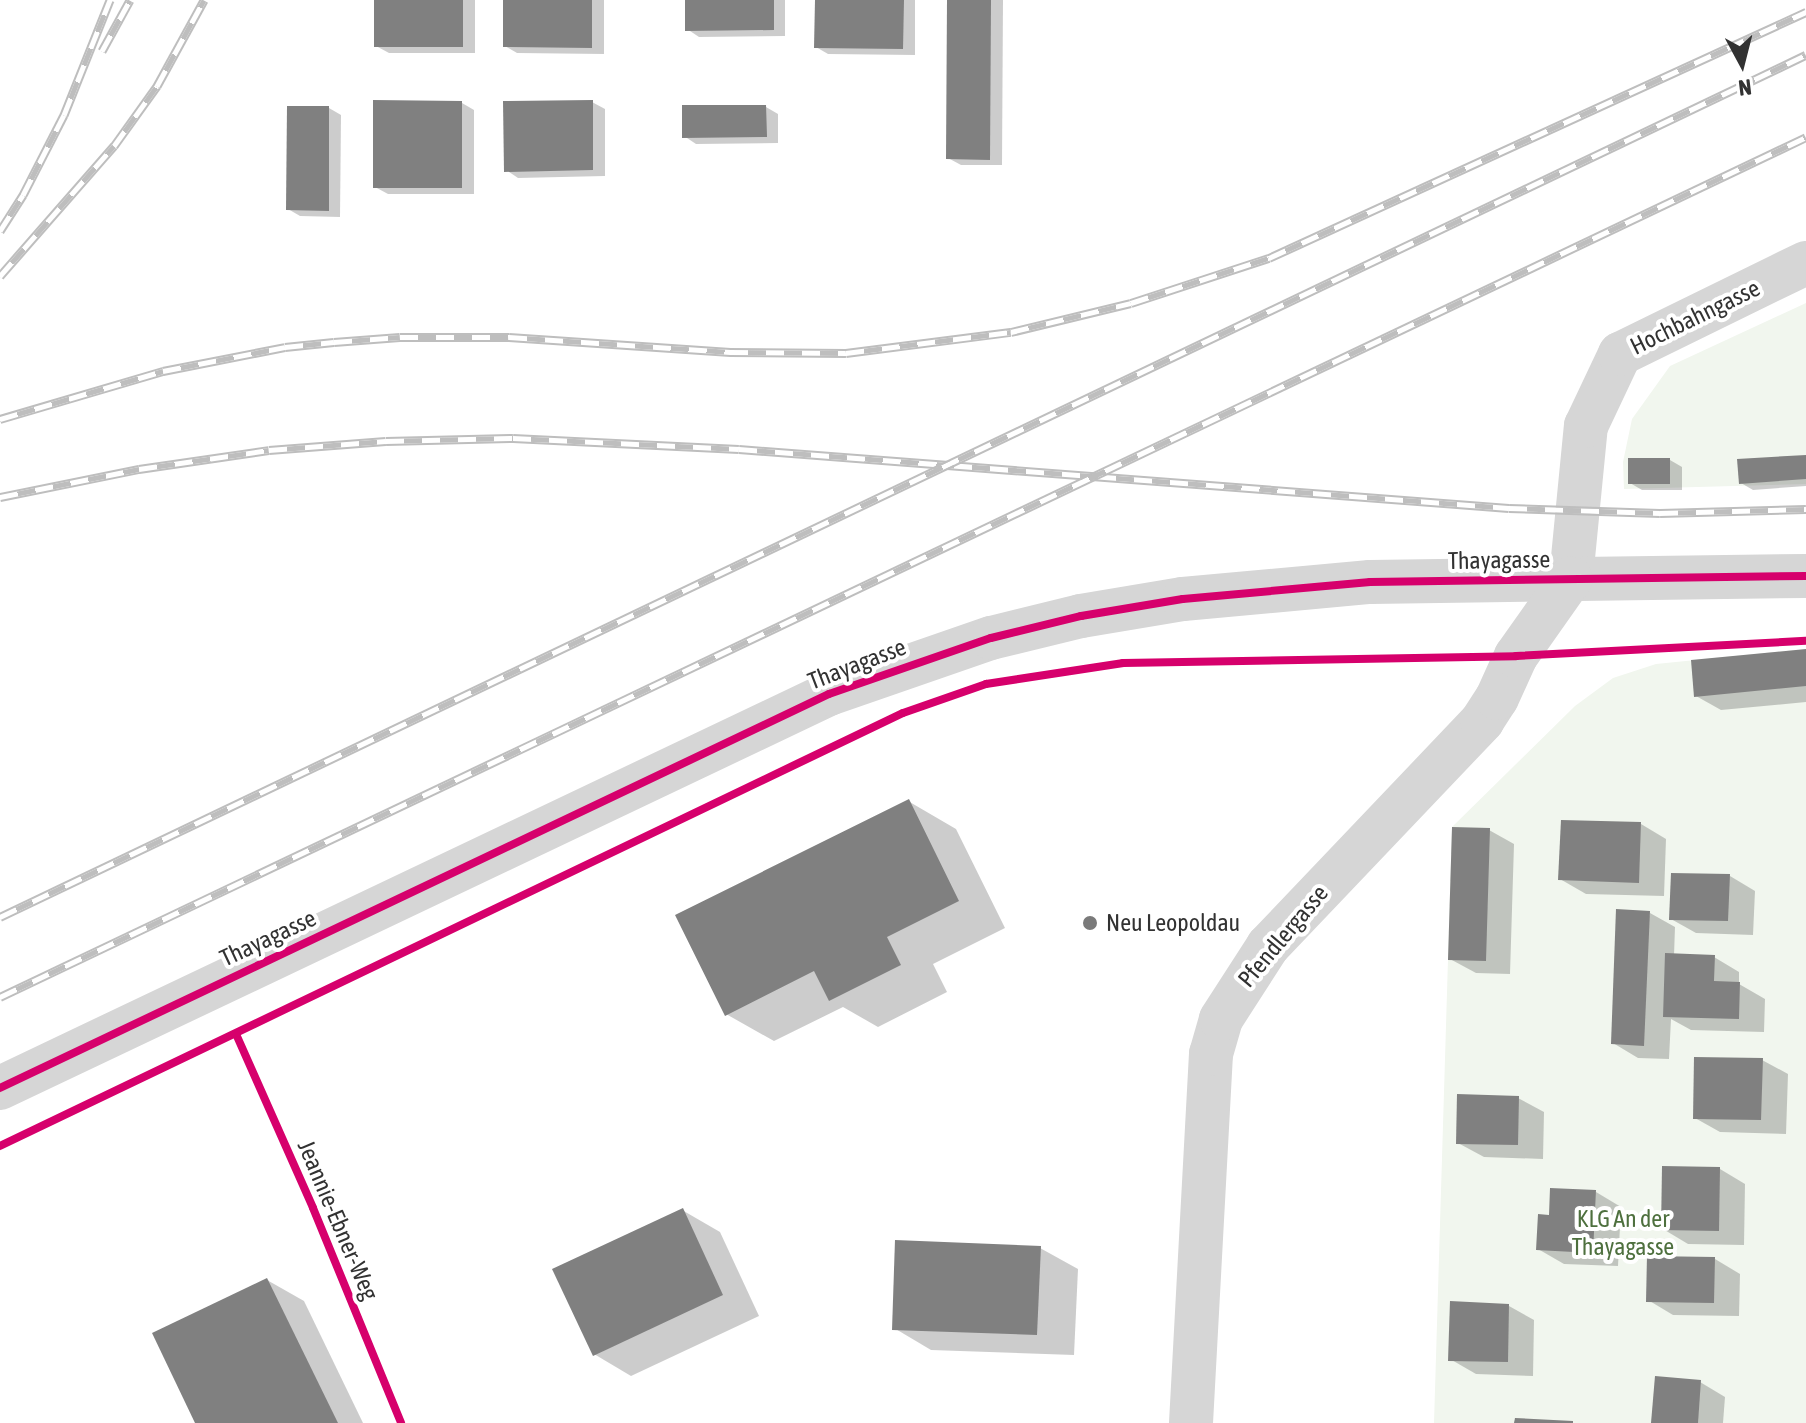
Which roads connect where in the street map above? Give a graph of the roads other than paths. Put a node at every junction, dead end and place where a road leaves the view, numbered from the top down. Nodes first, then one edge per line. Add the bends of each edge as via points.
1 (1806, 263) edge
2 (1806, 576) edge
3 (1571, 578) junction
4 (0, 1088) edge
5 (1191, 1423) edge

1 - 3 street, Hochbahngasse via 1620,354 1586,426
2 - 3 street, Thayagasse
3 - 4 street, Thayagasse via 1370,582 1183,599 1081,616 978,642 829,694
3 - 5 street, Pfendlergasse via 1516,656 1482,721 1268,946 1221,1019 1211,1054

